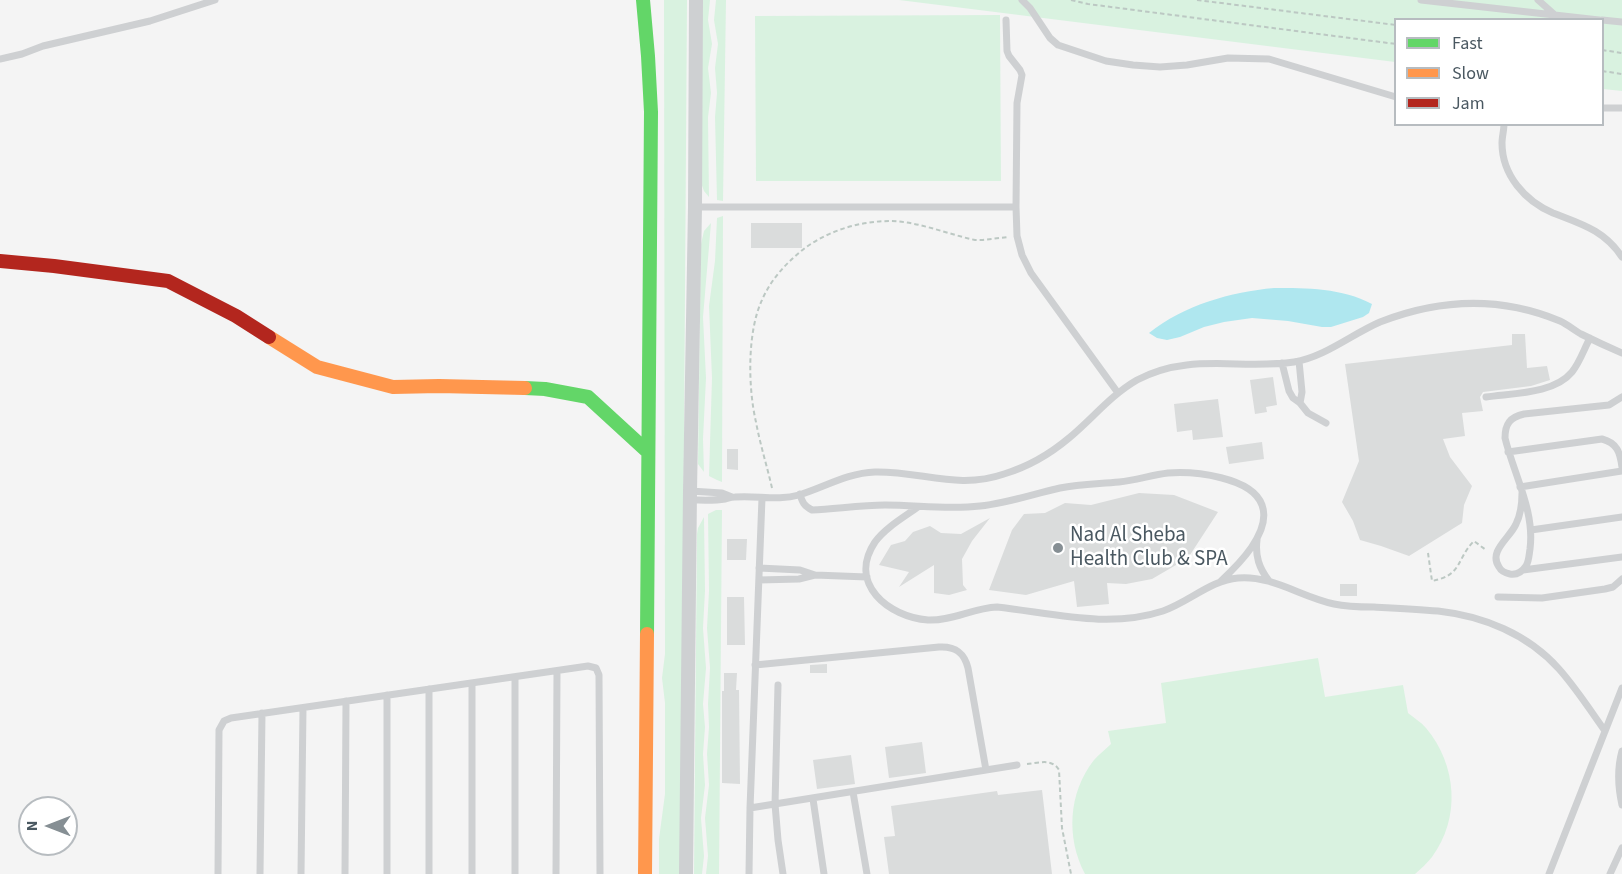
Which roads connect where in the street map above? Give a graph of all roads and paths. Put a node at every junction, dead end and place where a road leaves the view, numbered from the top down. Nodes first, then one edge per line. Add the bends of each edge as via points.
1 (215, 0) edge
2 (643, 0) edge
3 (696, 0) edge
4 (1022, 0) edge
5 (1071, 0) edge
6 (1197, 0) edge
7 (1421, 0) edge
8 (1538, 0) edge
9 (1556, 15) junction
10 (1582, 18) edge
11 (1006, 20) dead end
12 (1604, 20) edge
13 (1622, 22) edge
14 (1394, 25) edge
15 (1394, 44) edge
16 (1604, 50) edge
17 (1622, 53) edge
18 (0, 59) edge
19 (1604, 71) edge
20 (1622, 74) edge
21 (1394, 97) edge
22 (1604, 108) edge
23 (1622, 108) edge
24 (1504, 126) edge
25 (695, 207) junction
26 (1016, 207) junction
27 (1017, 236) junction
28 (1622, 257) edge
29 (0, 261) edge
30 (1590, 338) junction
31 (1622, 353) edge
32 (1299, 361) junction
33 (1282, 363) junction
34 (1118, 393) junction
35 (1486, 397) dead end
36 (1622, 398) edge
37 (1300, 403) junction
38 (1326, 423) dead end
39 (648, 452) junction
40 (1508, 452) junction
41 (1622, 469) edge
42 (1521, 490) junction
43 (800, 494) junction
44 (690, 496) junction
45 (762, 498) junction
46 (775, 498) junction
47 (918, 507) junction
48 (1622, 517) edge
49 (1531, 530) junction
50 (1257, 537) junction
51 (1428, 553) dead end
52 (1495, 557) junction
53 (1622, 557) edge
54 (759, 568) junction
55 (1523, 570) junction
56 (815, 575) junction
57 (867, 577) junction
58 (1622, 579) edge
59 (759, 580) junction
60 (1269, 580) junction
61 (1220, 582) junction
62 (1498, 597) dead end
63 (756, 665) junction
64 (557, 671) junction
65 (515, 677) junction
66 (472, 683) junction
67 (778, 685) dead end
68 (1622, 688) edge
69 (429, 689) junction
70 (387, 695) junction
71 (346, 701) junction
72 (303, 708) junction
73 (262, 714) junction
74 (1605, 731) junction
75 (1622, 751) edge
76 (1017, 765) joint
77 (986, 770) junction
78 (853, 792) junction
79 (813, 799) junction
80 (775, 804) junction
81 (1622, 805) edge
82 (750, 808) junction
83 (1622, 848) edge
84 (218, 874) edge
85 (260, 874) edge
86 (301, 874) edge
87 (345, 874) edge
88 (387, 874) edge
89 (429, 874) edge
90 (472, 874) edge
91 (515, 874) edge
92 (556, 874) edge
93 (600, 874) edge
94 (645, 874) edge
95 (686, 874) edge
96 (749, 874) edge
97 (783, 874) edge
98 (824, 874) edge
99 (867, 874) edge
100 (1071, 874) edge
101 (1549, 874) edge
102 (1610, 874) edge

1 - 18 lane via 150,21
2 - 39 street via 651,112
3 - 25 street
4 - 21 lane via 1058,45 1106,61 1160,67 1228,58 1269,59
5 - 15 path
6 - 14 path
7 - 9 lane
8 - 9 lane
9 - 10 lane
11 - 26 lane via 1007,51 1022,75 1017,103
12 - 13 lane
16 - 17 path
19 - 20 path
22 - 23 lane
24 - 28 lane via 1505,161 1522,193 1536,204 1598,232
25 - 26 lane
25 - 44 street
26 - 27 lane
27 - 34 lane via 1031,273
27 - 46 path via 983,240 892,221 865,223 814,242 793,258 761,301 751,349 756,422
29 - 39 street via 168,282 236,316 317,367 393,387 545,389 588,397
30 - 31 lane
30 - 32 lane via 1532,311 1501,305 1438,305 1377,324
30 - 35 lane via 1572,372 1558,383
32 - 33 lane
32 - 37 lane
33 - 34 lane via 1182,365 1137,380
33 - 37 lane via 1291,395
34 - 43 lane via 1067,440 1024,467 1002,475 955,481 874,472 839,479
36 - 40 lane via 1609,405 1515,416 1504,429
37 - 38 lane via 1308,413
39 - 94 street
40 - 41 lane via 1602,439 1619,451
40 - 42 lane
41 - 42 lane
42 - 49 lane
42 - 52 lane via 1516,526
43 - 46 lane
43 - 47 lane via 802,502 812,510 873,505
44 - 45 lane via 722,500
44 - 95 street
45 - 46 lane
45 - 54 lane
47 - 50 lane via 980,506 1060,488 1190,473 1229,480 1255,493 1264,509
47 - 57 lane via 877,540 870,551
48 - 49 lane
49 - 55 lane via 1528,563
50 - 60 lane via 1257,560
50 - 61 lane
51 - 52 path via 1432,581 1446,578 1474,541
52 - 55 lane via 1502,571 1516,574
53 - 55 lane
54 - 56 lane via 805,570
54 - 59 lane
56 - 57 lane
56 - 59 lane
57 - 61 lane via 871,590 890,608 930,620 997,607 1091,620 1128,619 1163,611
58 - 62 lane via 1613,587 1552,597
59 - 63 lane
60 - 61 lane via 1236,578
60 - 74 lane via 1334,604 1438,611 1503,628 1532,645 1558,668
63 - 77 lane via 955,648 966,660
63 - 82 lane
64 - 65 lane
64 - 92 lane
64 - 93 lane via 591,666 599,672
65 - 66 lane
65 - 91 lane
66 - 69 lane
66 - 90 lane
67 - 80 lane
68 - 74 lane
69 - 70 lane
69 - 89 lane
70 - 71 lane
70 - 88 lane
71 - 72 lane
71 - 87 lane
72 - 73 lane
72 - 86 lane
73 - 84 lane via 227,719 220,726
73 - 85 lane
74 - 101 lane
75 - 81 lane via 1618,772
76 - 77 lane
76 - 100 path via 1047,762 1059,770 1062,828
77 - 78 lane
78 - 79 lane
78 - 99 lane
79 - 80 lane
79 - 98 lane
80 - 82 lane
80 - 97 lane
82 - 96 lane
83 - 102 lane

